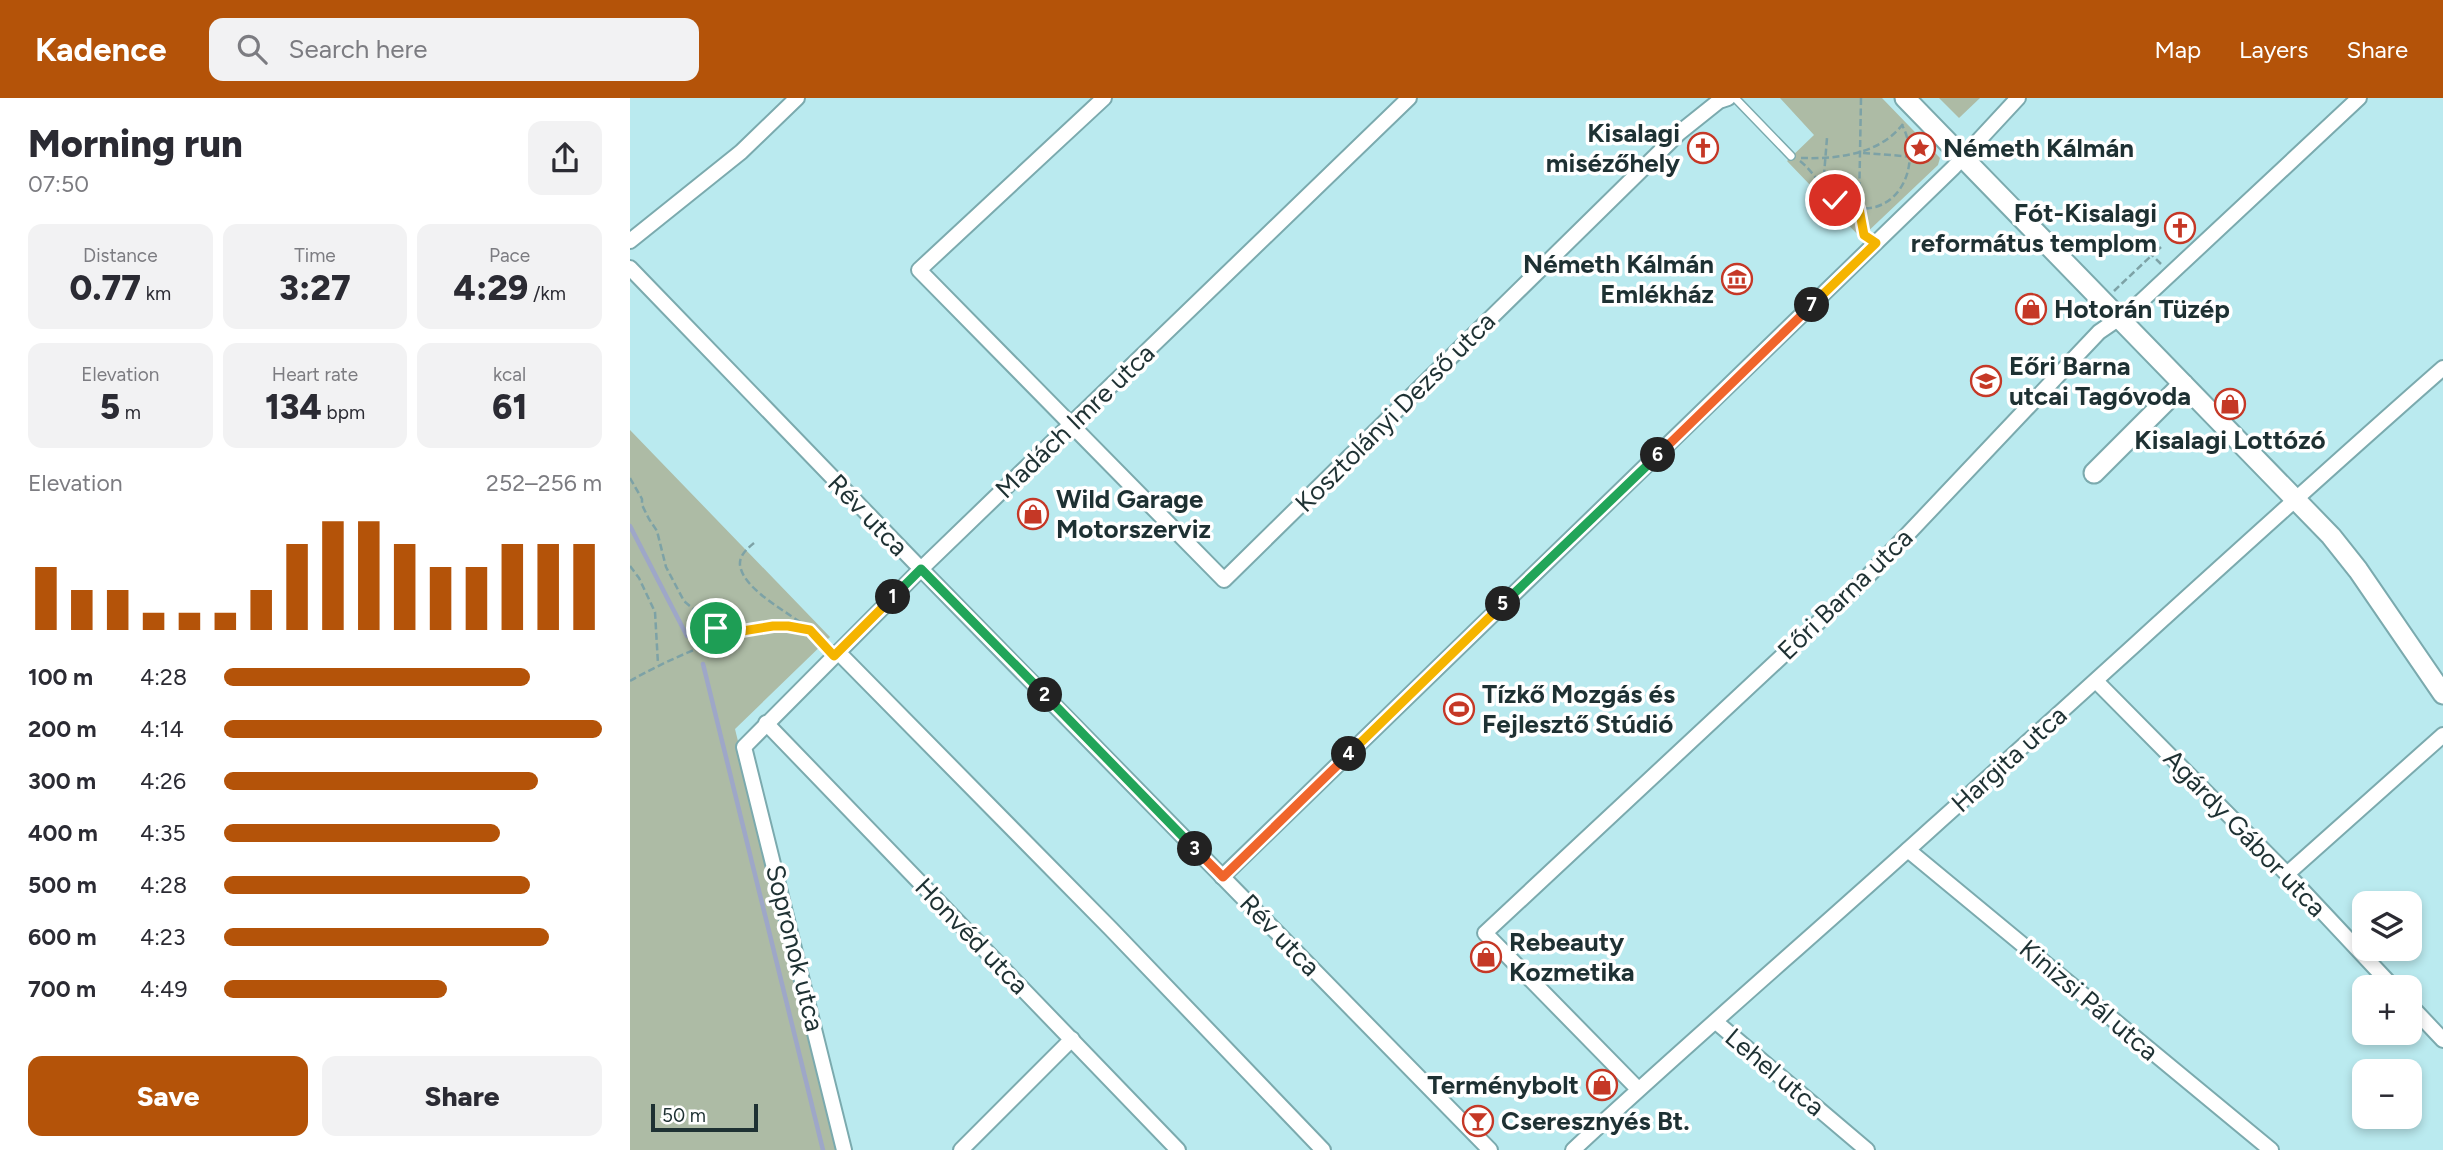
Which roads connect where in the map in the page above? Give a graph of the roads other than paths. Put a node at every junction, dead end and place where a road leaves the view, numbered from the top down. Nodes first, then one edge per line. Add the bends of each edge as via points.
1 (797, 98) edge
2 (1104, 98) edge
3 (1409, 98) edge
4 (1728, 98) edge
5 (1735, 98) edge
6 (2018, 98) edge
7 (2359, 98) edge
8 (1910, 103) edge
9 (1791, 156) dead end
10 (1963, 156) junction
11 (630, 241) edge
12 (630, 268) edge
13 (2119, 317) junction
14 (2443, 368) edge
15 (2183, 384) junction
16 (1072, 424) junction
17 (2094, 473) dead end
18 (2296, 499) junction
19 (921, 569) junction
20 (836, 654) junction
21 (2096, 681) junction
22 (2443, 694) edge
23 (766, 723) junction
24 (2443, 735) edge
25 (744, 747) joint
26 (1908, 850) junction
27 (2287, 874) junction
28 (1223, 877) junction
29 (2382, 975) edge
30 (2422, 1018) edge
31 (1716, 1022) junction
32 (1072, 1039) junction
33 (2443, 1040) edge
34 (1639, 1089) junction
35 (844, 1150) edge
36 (961, 1150) edge
37 (1178, 1150) edge
38 (1323, 1150) edge
39 (1490, 1150) edge
40 (1573, 1150) edge
41 (1867, 1150) edge
42 (2271, 1150) edge

1 - 11 street via 741,152
2 - 16 street via 919,270
3 - 16 street, Madách Imre utca
4 - 16 street, Kosztolányi Dezső utca via 1679,133 1224,580
5 - 9 lane
6 - 10 street
7 - 13 street, Eőri Barna utca
8 - 10 street
10 - 13 street
10 - 28 street
12 - 19 street, Rév utca
13 - 15 street
13 - 34 street, Eőri Barna utca via 2099,332 1869,575 1485,933
14 - 18 street, Hargita utca
15 - 17 street
15 - 18 street
16 - 19 street, Madách Imre utca
18 - 21 street, Hargita utca
18 - 22 street via 2358,570
19 - 20 street, Madách Imre utca
19 - 28 street, Rév utca
20 - 23 street, Madách Imre utca
20 - 38 street via 1111,929
21 - 26 street, Hargita utca
21 - 27 street, Agárdy Gábor utca
23 - 25 street, Madách Imre utca
23 - 32 street, Honvéd utca
24 - 27 street
25 - 35 street, Sopronok utca
26 - 31 street, Hargita utca
26 - 42 street, Kinizsi Pál utca
27 - 29 street, Agárdy Gábor utca
28 - 39 street, Rév utca
30 - 33 street
31 - 34 street, Hargita utca
31 - 41 street, Lehel utca
32 - 36 street
32 - 37 street, Honvéd utca
34 - 40 street, Hargita utca

